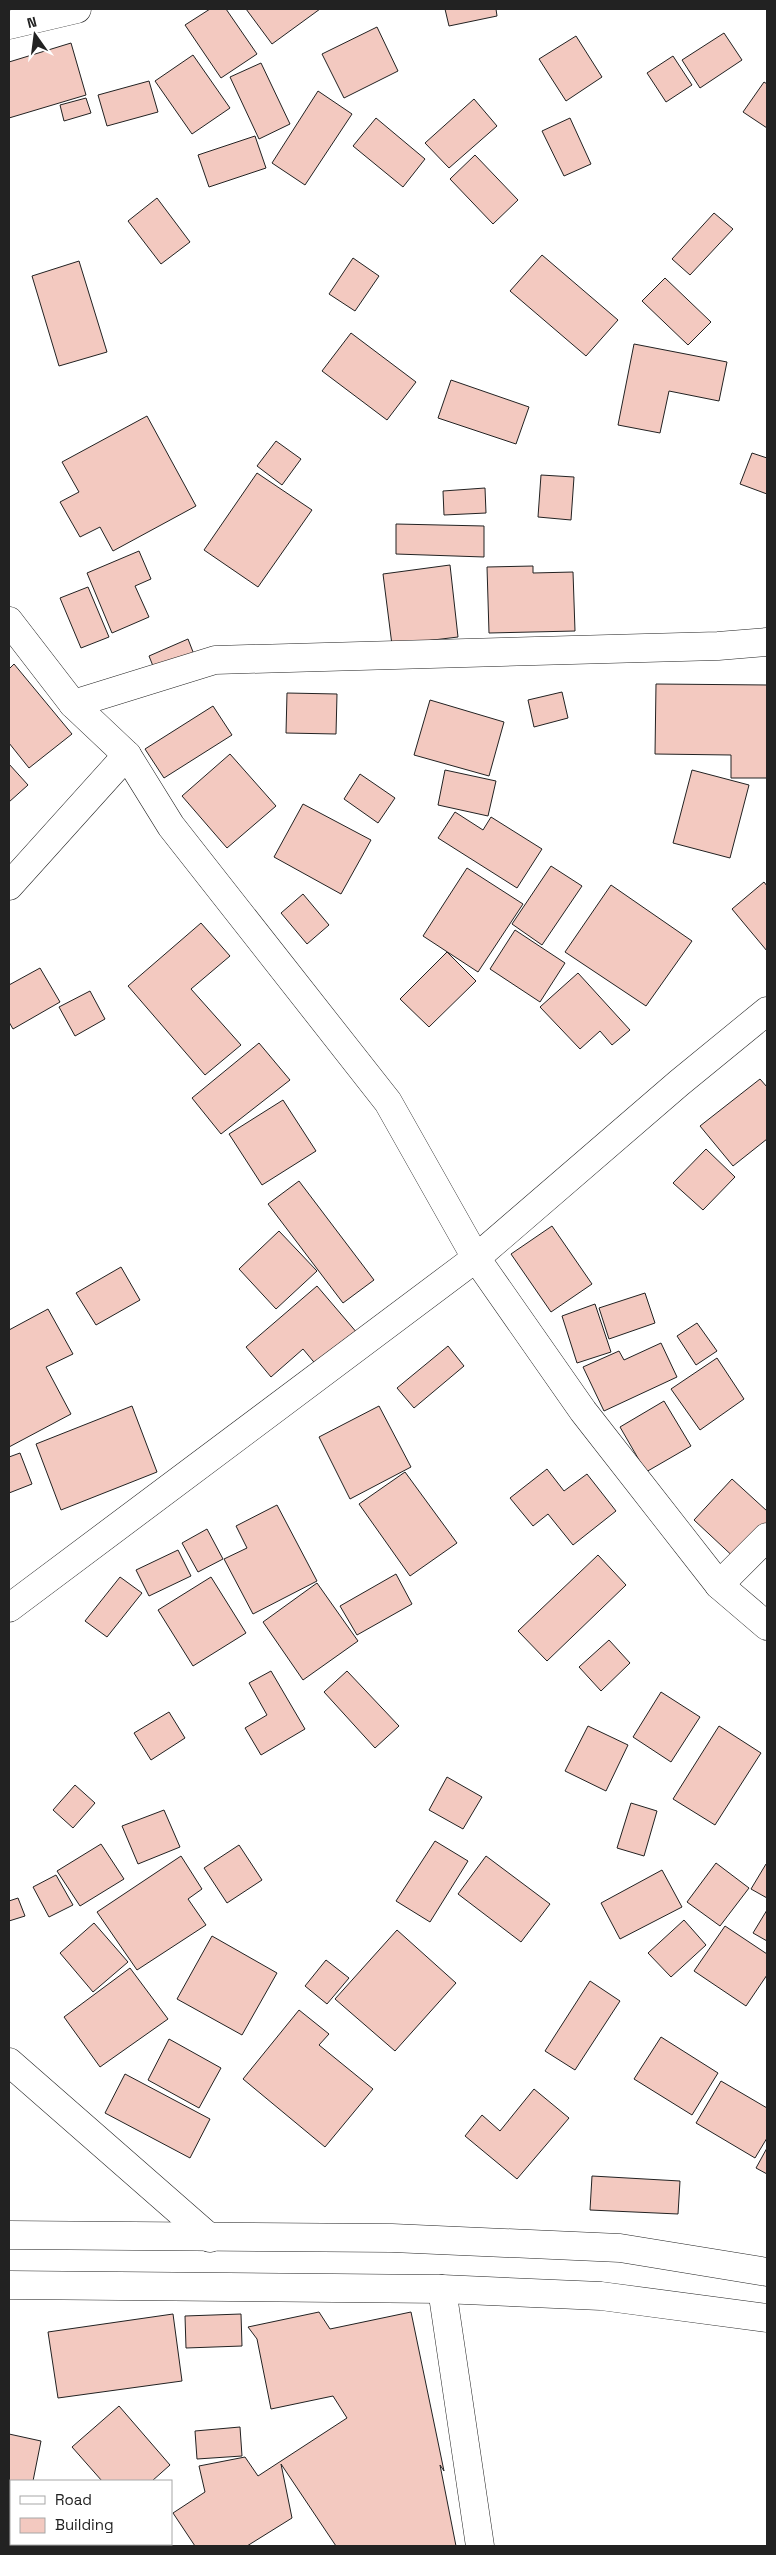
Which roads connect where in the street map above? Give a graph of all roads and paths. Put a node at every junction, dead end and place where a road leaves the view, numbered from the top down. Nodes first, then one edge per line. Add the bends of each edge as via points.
1 (77, 9) edge
2 (9, 24) edge
3 (9, 621) edge
4 (767, 642) edge
5 (73, 704) junction
6 (127, 755) junction
7 (9, 886) edge
8 (767, 1011) edge
9 (476, 1258) junction
10 (767, 1537) edge
11 (719, 1585) junction
12 (9, 1608) edge
13 (767, 1626) edge
14 (9, 2062) edge
15 (9, 2235) edge
16 (210, 2238) junction
17 (767, 2272) edge
18 (9, 2285) edge
19 (442, 2289) junction
20 (767, 2318) edge
21 (480, 2546) edge

1 - 2 street
3 - 5 street
4 - 5 street via 215,660
5 - 6 street
6 - 7 street
6 - 9 street via 172,826 388,1102
8 - 9 street
9 - 11 street via 583,1411
9 - 12 street
10 - 11 street
11 - 13 street
14 - 16 street
15 - 16 street
16 - 17 street via 392,2238 620,2248
18 - 19 street
19 - 20 street via 601,2296
19 - 21 street

